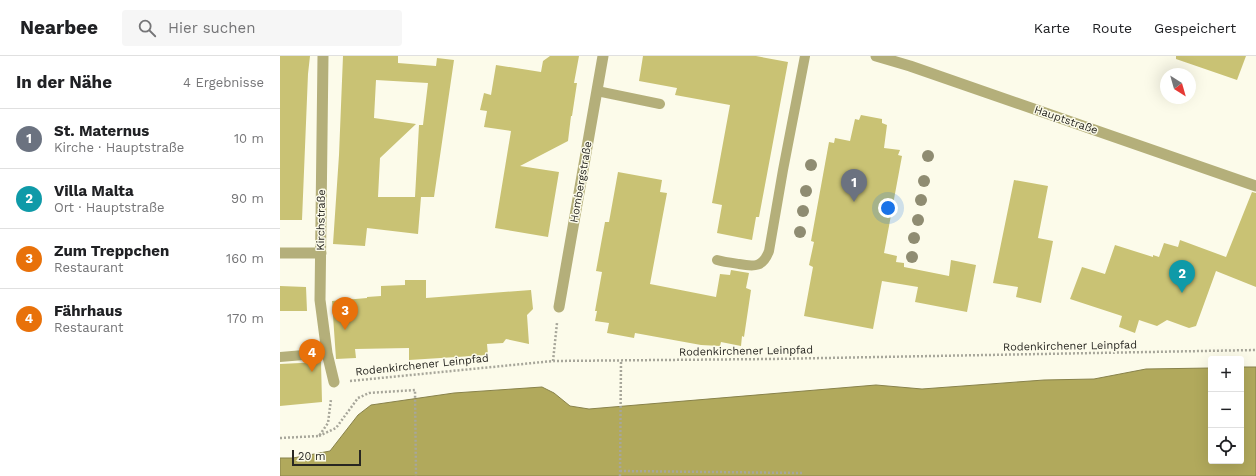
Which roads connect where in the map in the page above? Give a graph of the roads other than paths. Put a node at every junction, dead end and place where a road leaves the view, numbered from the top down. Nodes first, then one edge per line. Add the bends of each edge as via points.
1 (323, 56) edge
2 (603, 56) edge
3 (805, 56) edge
4 (876, 56) edge
5 (889, 58) edge
6 (597, 91) junction
7 (660, 104) dead end
8 (1256, 186) edge
9 (280, 253) edge
10 (321, 253) junction
11 (717, 260) dead end
12 (559, 307) road end
13 (327, 353) junction
14 (280, 356) edge
15 (334, 382) road end

1 - 10 street, Kirchstraße
2 - 6 street, Hombergstraße
3 - 11 lane via 766,258 753,267
4 - 5 street, Hauptstraße
5 - 8 street, Hauptstraße
6 - 7 lane
6 - 12 street, Hombergstraße
9 - 10 street
10 - 13 street, Kirchstraße via 320,300
13 - 14 lane
13 - 15 street, Kirchstraße

